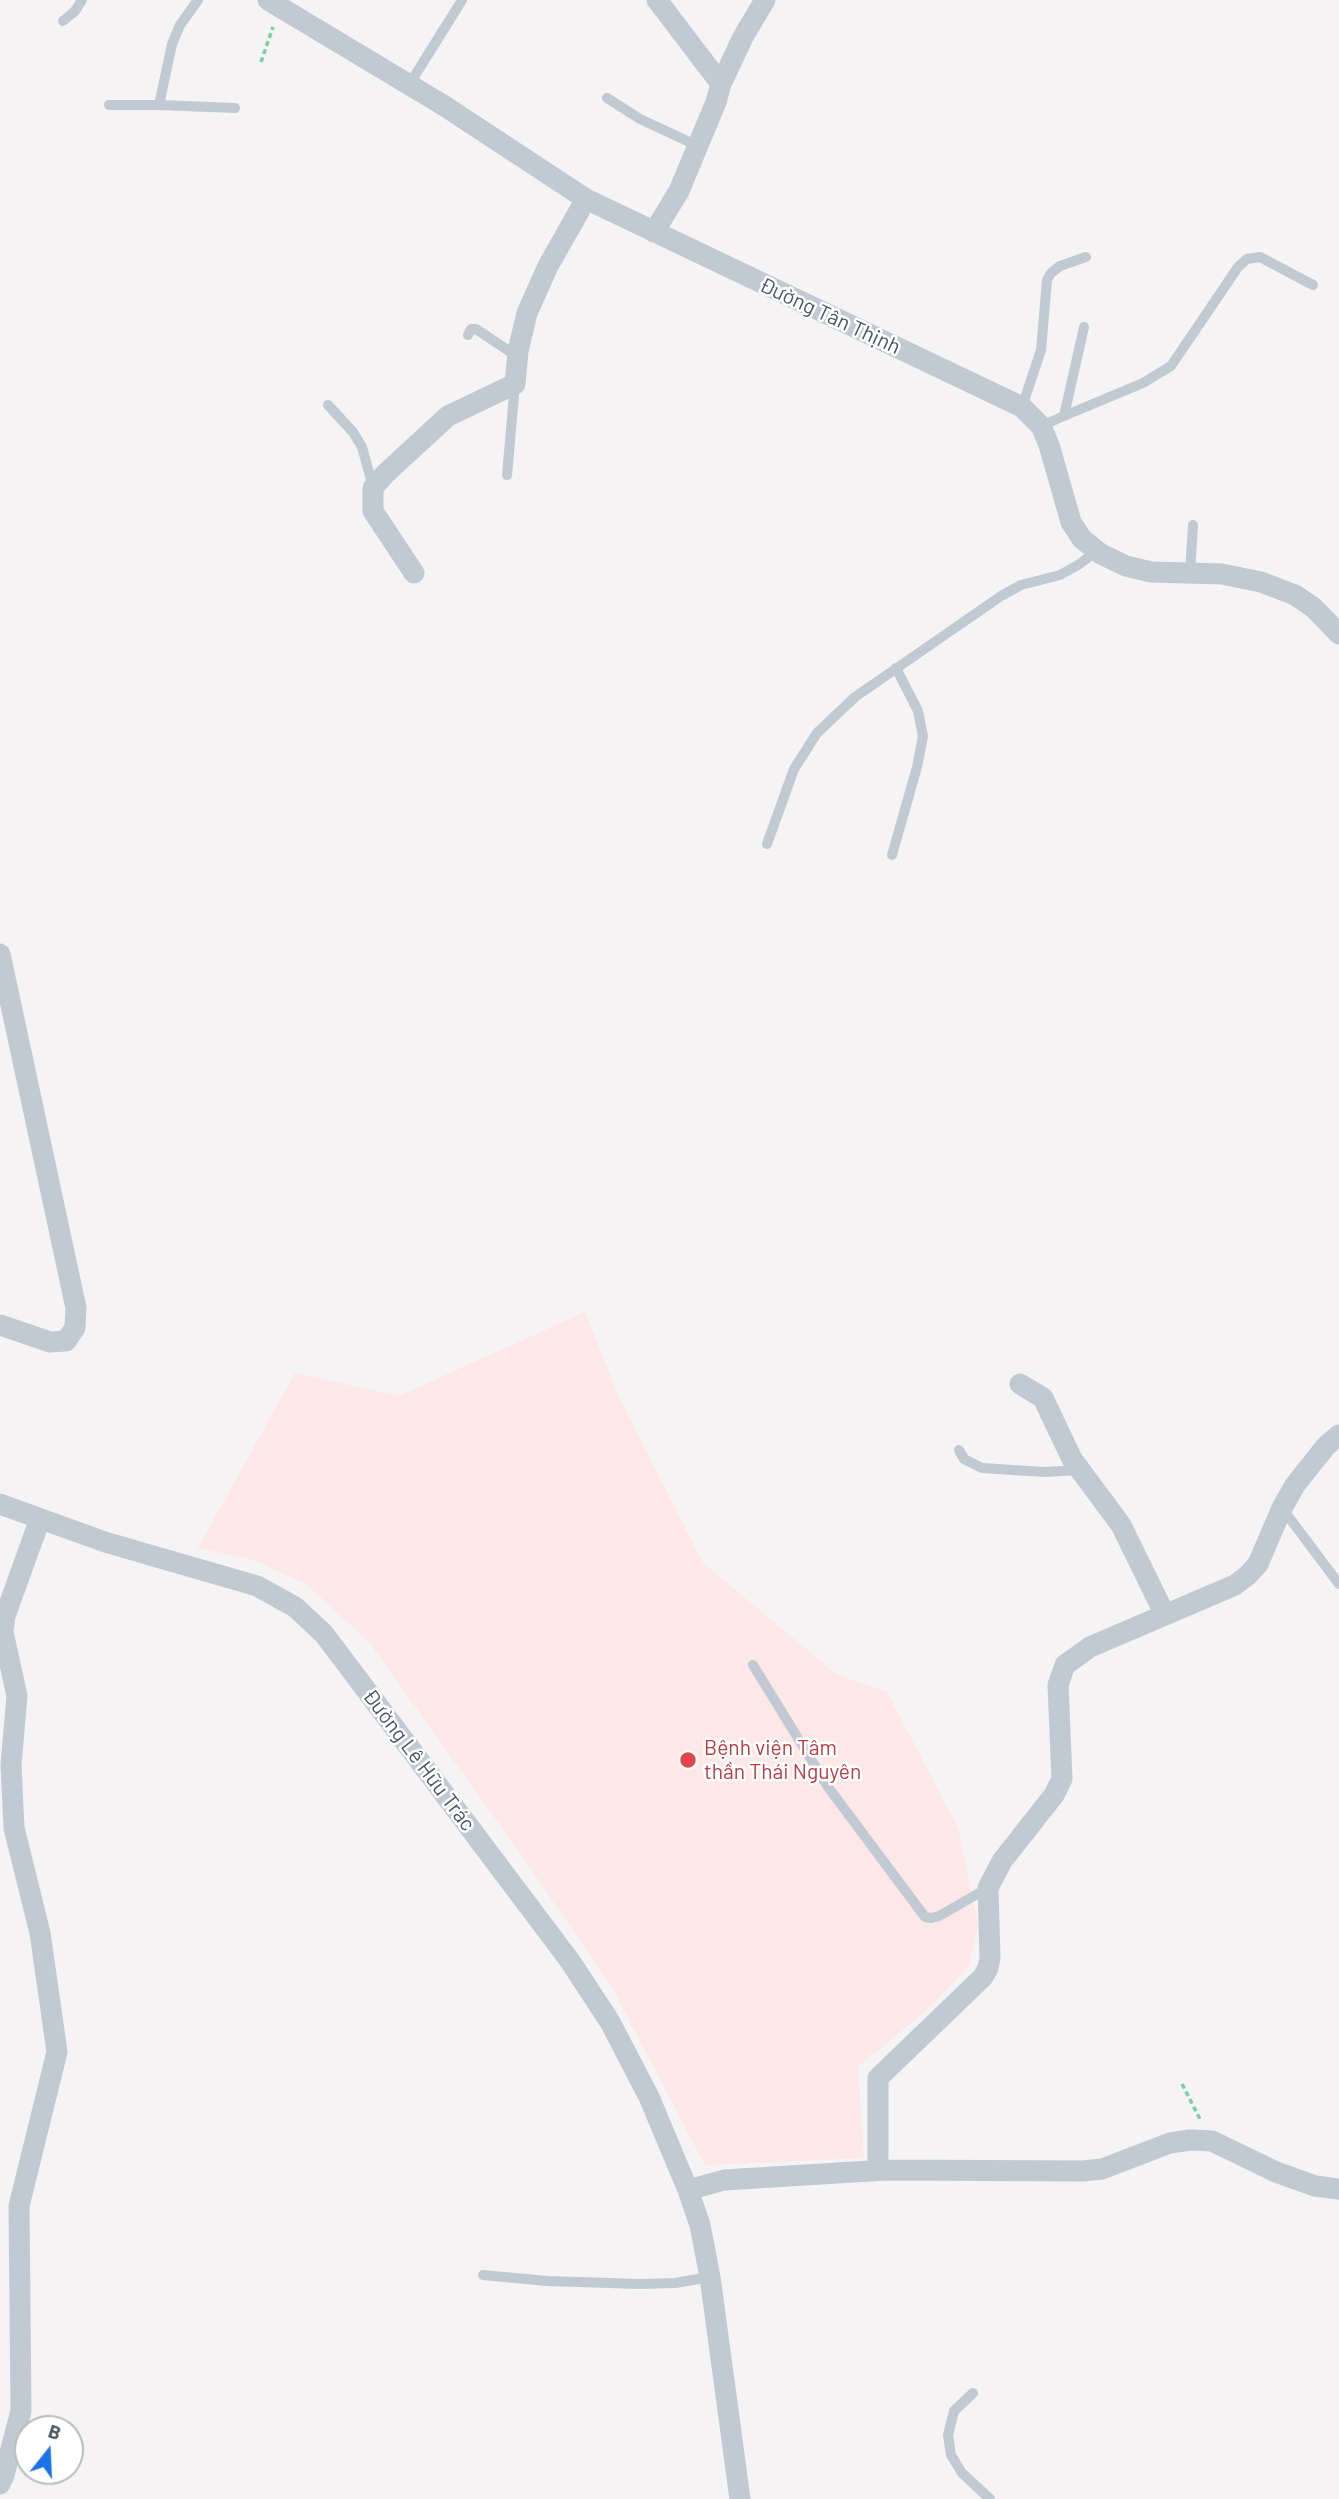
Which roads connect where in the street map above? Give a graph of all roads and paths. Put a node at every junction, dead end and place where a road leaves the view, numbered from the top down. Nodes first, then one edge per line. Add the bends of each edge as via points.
1 (82, 0) edge
2 (198, 0) edge
3 (462, 0) edge
4 (657, 0) edge
5 (765, 0) edge
6 (274, 4) edge
7 (63, 21) dead end
8 (261, 62) dead end
9 (721, 84) junction
10 (409, 85) junction
11 (607, 98) dead end
12 (159, 104) junction
13 (109, 105) dead end
14 (235, 108) dead end
15 (698, 146) junction
16 (586, 199) junction
17 (654, 232) junction
18 (1086, 257) dead end
19 (1313, 285) dead end
20 (1084, 327) dead end
21 (468, 335) dead end
22 (518, 357) junction
23 (515, 384) junction
24 (328, 405) dead end
25 (1022, 407) junction
26 (1064, 416) junction
27 (1041, 426) junction
28 (507, 475) dead end
29 (373, 488) junction
30 (1193, 525) dead end
31 (1097, 551) junction
32 (414, 573) dead end
33 (1190, 573) junction
34 (1339, 634) edge
35 (896, 668) junction
36 (767, 844) dead end
37 (892, 855) dead end
38 (1, 961) edge
39 (0, 1325) edge
40 (1020, 1384) dead end
41 (1339, 1435) edge
42 (958, 1450) dead end
43 (1079, 1470) junction
44 (0, 1504) edge
45 (1282, 1508) junction
46 (40, 1519) junction
47 (1339, 1584) edge
48 (1165, 1615) junction
49 (753, 1665) dead end
50 (7, 1831) edge
51 (988, 1888) junction
52 (1182, 2084) dead end
53 (1212, 2141) junction
54 (878, 2170) junction
55 (1339, 2189) edge
56 (688, 2190) junction
57 (483, 2275) dead end
58 (710, 2277) junction
59 (972, 2393) dead end
60 (0, 2484) edge
61 (740, 2499) edge
62 (990, 2499) edge

1 - 7 lane
2 - 12 lane via 172,44
3 - 10 lane
4 - 9 street
5 - 9 street
6 - 8 path
6 - 10 street, Đường Tân Thịnh
9 - 15 street
10 - 16 street, Đường Tân Thịnh
11 - 15 lane
12 - 13 lane
12 - 14 lane
15 - 17 street via 679,191
16 - 17 street, Đường Tân Thịnh
16 - 22 street via 534,295
17 - 25 street, Đường Tân Thịnh
18 - 25 lane via 1060,266 1047,280 1041,350
19 - 26 lane via 1260,257 1247,259 1171,366 1143,383
20 - 26 lane
21 - 22 lane via 476,329
22 - 23 street
23 - 28 lane
23 - 29 street via 449,416
24 - 29 lane via 362,447
25 - 27 street, Đường Tân Thịnh
26 - 27 lane
27 - 31 street, Đường Tân Thịnh via 1071,522
29 - 32 street via 373,511
30 - 33 lane
31 - 33 street, Đường Tân Thịnh via 1151,572
31 - 35 lane via 1060,575 1021,585 1001,596
33 - 34 street, Đường Tân Thịnh via 1261,582 1295,595
35 - 36 lane via 855,697 817,733 794,769
35 - 37 lane via 918,711 923,736
38 - 39 street via 76,1308 75,1328 66,1341 50,1342
40 - 43 street via 1043,1398
41 - 45 street via 1295,1485
42 - 43 lane via 964,1459 982,1468
43 - 48 street via 1121,1525
44 - 46 street, Đường Lê Hữu Trác
45 - 47 lane
45 - 48 street via 1258,1564 1248,1575
46 - 50 street via 3,1632 17,1696
46 - 56 street, Đường Lê Hữu Trác via 257,1586 295,1607 324,1634 562,1950 610,2022 649,2097
48 - 51 street via 1090,1647 1065,1665 1058,1685 1062,1779 1002,1861
49 - 51 lane via 828,1787 925,1917 939,1916
50 - 60 street via 40,1933 58,2052 19,2206 20,2411
51 - 54 street via 988,1968 983,1977 878,2078
52 - 53 path
53 - 54 street via 1170,2143 1102,2169 1083,2171
53 - 55 street via 1276,2172
54 - 56 street via 724,2180
56 - 58 street, Đường Lê Hữu Trác
57 - 58 lane via 640,2284
58 - 61 street, Đường Lê Hữu Trác
59 - 62 lane via 954,2411 948,2435 951,2455 962,2473

